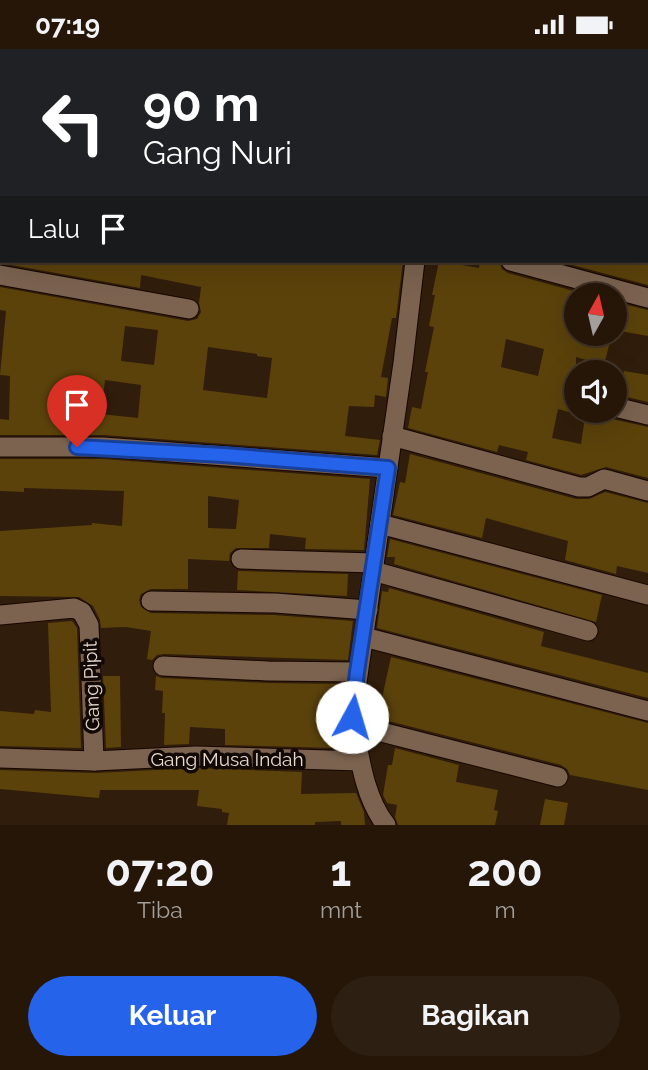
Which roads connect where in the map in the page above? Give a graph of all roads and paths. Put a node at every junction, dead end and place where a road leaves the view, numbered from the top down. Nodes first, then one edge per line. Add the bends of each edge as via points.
1 (415, 263) edge
2 (518, 263) edge
3 (0, 275) edge
4 (648, 298) edge
5 (189, 309) dead end
6 (627, 410) edge
7 (648, 415) edge
8 (392, 436) junction
9 (0, 447) edge
10 (388, 468) junction
11 (648, 491) edge
12 (380, 524) junction
13 (241, 559) dead end
14 (374, 567) junction
15 (648, 595) edge
16 (151, 600) dead end
17 (368, 610) junction
18 (0, 615) edge
19 (587, 631) dead end
20 (363, 637) junction
21 (163, 666) dead end
22 (357, 672) junction
23 (648, 711) edge
24 (354, 725) junction
25 (0, 758) edge
26 (94, 761) junction
27 (360, 761) junction
28 (558, 777) dead end
29 (386, 825) edge

1 - 8 street
2 - 4 street
3 - 5 street
6 - 7 street
8 - 10 street
8 - 11 street via 579,487 604,479
9 - 10 street via 103,447
10 - 12 street
12 - 14 street
12 - 15 street
13 - 14 street
14 - 17 street
14 - 19 street
16 - 17 street
17 - 20 street
18 - 26 street, Gang Pipit via 74,608 82,612 89,625
20 - 22 street
20 - 23 street
21 - 22 street
22 - 24 street
24 - 27 street
24 - 28 street
25 - 26 street, Gang Musa Indah
26 - 27 street, Gang Musa Indah via 196,756
27 - 29 street via 374,807

